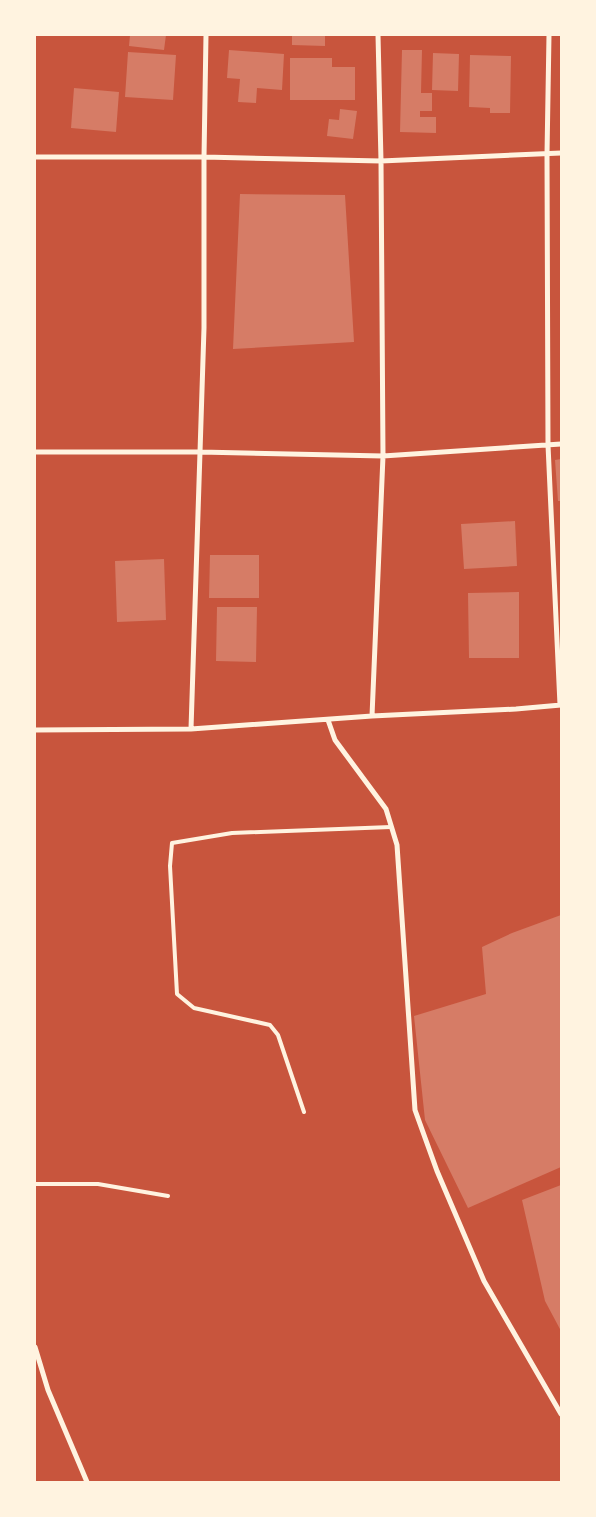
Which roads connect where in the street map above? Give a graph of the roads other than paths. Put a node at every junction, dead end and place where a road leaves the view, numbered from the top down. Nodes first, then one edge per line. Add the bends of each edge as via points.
1 (206, 35) edge
2 (378, 35) edge
3 (549, 35) edge
4 (561, 153) edge
5 (547, 154) junction
6 (35, 157) edge
7 (204, 157) junction
8 (381, 161) junction
9 (561, 444) edge
10 (548, 445) junction
11 (35, 452) edge
12 (200, 452) junction
13 (383, 456) junction
14 (560, 705) edge
15 (372, 716) junction
16 (328, 720) junction
17 (191, 728) junction
18 (35, 730) edge
19 (391, 827) junction
20 (304, 1112) dead end
21 (35, 1184) edge
22 (168, 1196) dead end
23 (35, 1347) edge
24 (561, 1414) edge
25 (87, 1482) edge

1 - 7 street
2 - 8 street
3 - 5 street
4 - 5 street
5 - 8 street
5 - 10 street
6 - 7 street
7 - 8 street
7 - 12 street
8 - 13 street
9 - 10 street
10 - 13 street
10 - 14 street
11 - 12 street
12 - 13 street
12 - 17 street
13 - 15 street
14 - 15 street
15 - 16 street
16 - 17 street
16 - 19 street via 335,740 386,809
17 - 18 street
19 - 20 lane via 232,833 172,843 170,866 177,994 194,1008 270,1025 278,1035
19 - 24 street via 397,845 415,1110 437,1171 484,1280
21 - 22 lane via 98,1184
23 - 25 street via 48,1390

